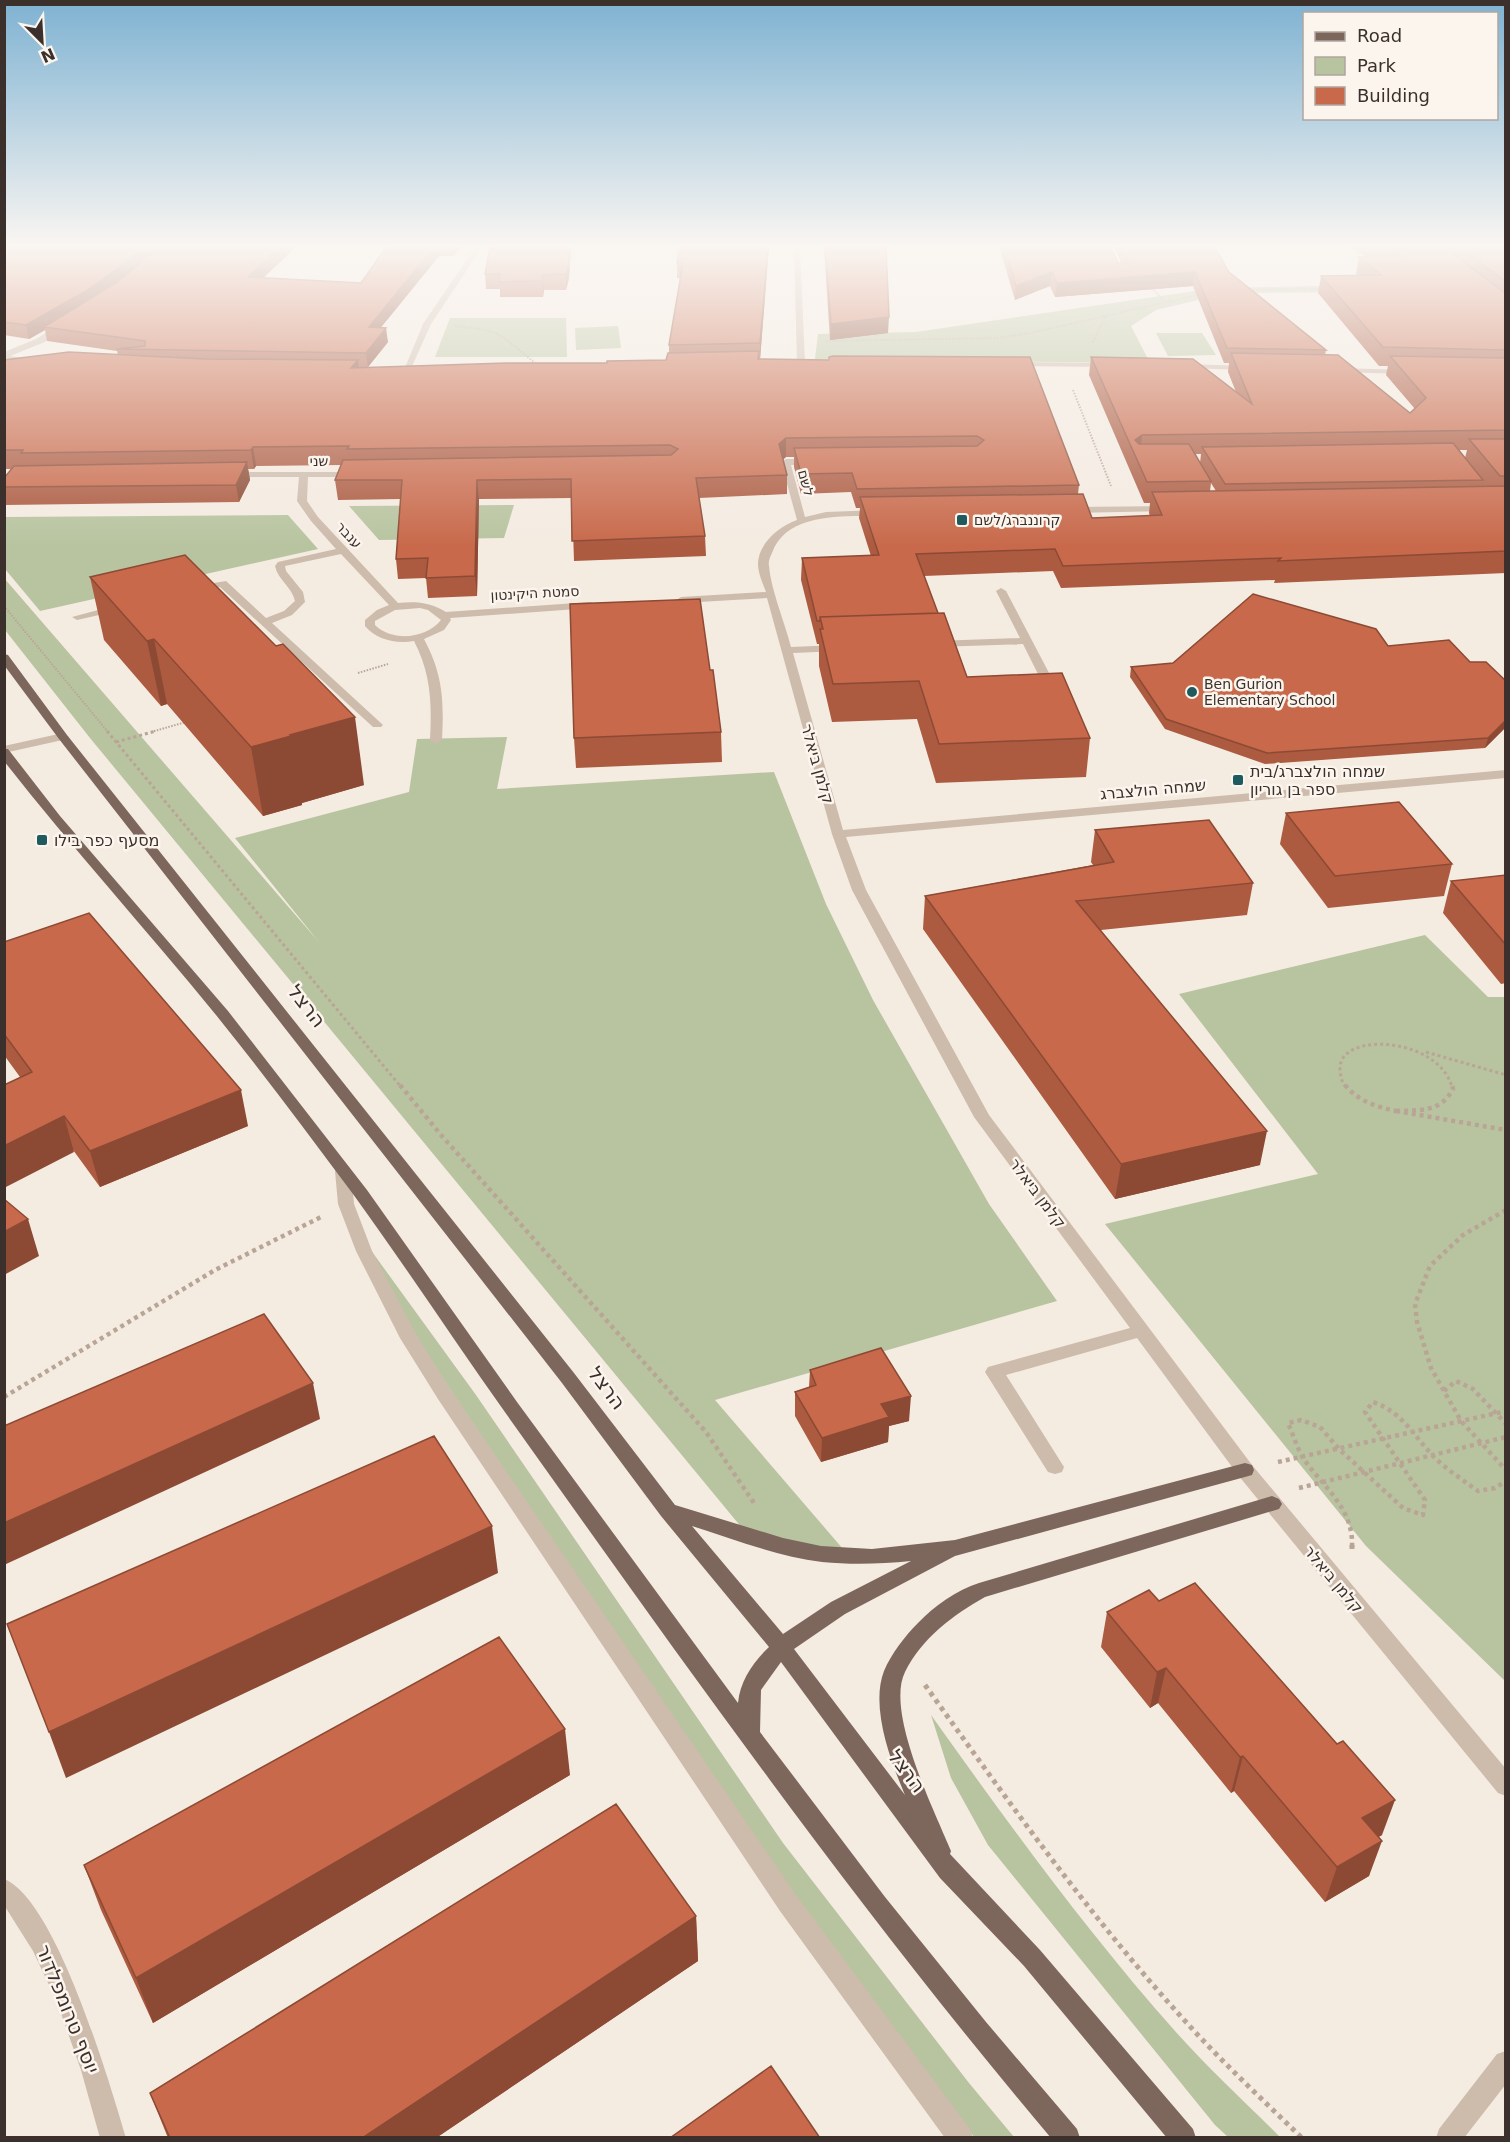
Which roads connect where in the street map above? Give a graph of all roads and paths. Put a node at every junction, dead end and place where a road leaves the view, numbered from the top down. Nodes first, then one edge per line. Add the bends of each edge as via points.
1 (28, 346) edge
2 (418, 346) edge
3 (513, 346) edge
4 (801, 346) edge
5 (4, 356) edge
6 (40, 363) edge
7 (790, 363) edge
8 (801, 363) junction
9 (813, 363) edge
10 (1003, 363) edge
11 (1062, 364) junction
12 (1123, 365) edge
13 (1180, 366) edge
14 (543, 368) edge
15 (1262, 368) edge
16 (1332, 370) edge
17 (417, 372) edge
18 (1415, 372) edge
19 (394, 373) edge
20 (405, 373) junction
21 (822, 462) edge
22 (304, 474) junction
23 (363, 474) edge
24 (220, 475) edge
25 (1185, 508) edge
26 (1120, 509) junction
27 (1061, 510) edge
28 (884, 513) edge
29 (801, 519) junction
30 (343, 550) junction
31 (188, 591) edge
32 (1001, 591) dead end
33 (770, 595) junction
34 (664, 601) edge
35 (133, 604) edge
36 (606, 604) edge
37 (4, 606) edge
38 (396, 607) junction
39 (444, 615) junction
40 (77, 617) dead end
41 (264, 622) junction
42 (417, 637) junction
43 (1026, 640) junction
44 (923, 645) edge
45 (855, 648) edge
46 (786, 650) junction
47 (426, 653) junction
48 (4, 657) edge
49 (328, 681) junction
50 (1060, 706) edge
51 (195, 720) edge
52 (376, 725) dead end
53 (63, 737) junction
54 (436, 740) dead end
55 (117, 742) junction
56 (4, 751) edge
57 (1506, 774) edge
58 (838, 834) junction
59 (1420, 1050) junction
60 (1506, 1075) edge
61 (1394, 1112) junction
62 (1506, 1130) edge
63 (343, 1171) junction
64 (346, 1204) junction
65 (1506, 1210) edge
66 (1141, 1331) junction
67 (1444, 1391) junction
68 (4, 1397) edge
69 (1506, 1411) edge
70 (1495, 1413) junction
71 (1461, 1421) junction
72 (1506, 1424) edge
73 (1415, 1432) junction
74 (1506, 1437) edge
75 (1385, 1438) junction
76 (1481, 1443) junction
77 (1339, 1449) junction
78 (1432, 1456) junction
79 (1302, 1457) junction
80 (1399, 1463) junction
81 (1055, 1467) dead end
82 (1245, 1470) junction
83 (1506, 1470) edge
84 (1364, 1472) junction
85 (1506, 1481) edge
86 (1324, 1482) junction
87 (1269, 1500) junction
88 (668, 1510) junction
89 (783, 1546) junction
90 (955, 1548) junction
91 (1323, 1565) junction
92 (781, 1647) junction
93 (893, 1674) junction
94 (749, 1735) junction
95 (1506, 1786) edge
96 (948, 1870) junction
97 (4, 1890) edge
98 (1506, 2063) edge
99 (114, 2138) edge
100 (961, 2138) edge
101 (1068, 2138) edge
102 (1184, 2138) edge
103 (1302, 2138) edge
104 (1448, 2138) edge

1 - 5 street
2 - 20 street
3 - 14 path
4 - 8 street
5 - 6 street
7 - 8 street
8 - 9 street
10 - 11 street
11 - 12 street
11 - 26 path
13 - 15 street
16 - 18 street
17 - 20 street
19 - 20 street
21 - 29 street, לשם via 786,462
22 - 23 street, שני
22 - 24 street, שני
22 - 30 street, ענבר via 302,501
25 - 26 street
26 - 27 street
28 - 29 street
29 - 33 street, קלמן ביאלר via 782,530 768,545 764,564
30 - 38 street, ענבר
30 - 41 street via 282,564 280,570 298,592 300,602 288,613
31 - 41 street via 222,583
32 - 43 street
33 - 34 street
33 - 46 street, קלמן ביאלר
35 - 40 street
36 - 39 street, סמטת היקינטון
37 - 55 path
38 - 39 street via 420,605
38 - 42 street via 374,616 370,626 373,631 391,638
39 - 42 street via 444,625
41 - 49 street
42 - 47 street
43 - 44 street
43 - 50 street
45 - 46 street
46 - 58 street, קלמן ביאלר
47 - 49 path
47 - 54 street via 435,672 438,696
48 - 53 main road, הרצל
49 - 52 street
51 - 55 path
53 - 56 street
53 - 88 main road, הרצל
55 - 89 path via 441,1135 706,1432
56 - 63 main road via 111,885 216,1005
57 - 58 street, שמחה הולצברג
58 - 66 street, קלמן ביאלר via 859,890 982,1117
59 - 60 path
59 - 61 path via 1448,1070 1454,1083 1453,1093 1433,1109
59 - 61 path via 1376,1043 1359,1047 1341,1060 1338,1071 1342,1083 1353,1094
61 - 62 path
63 - 64 street
63 - 94 main road
64 - 68 path via 215,1270
64 - 100 street via 364,1251 409,1338 451,1404 788,1903
65 - 67 path via 1463,1235 1430,1266 1415,1304 1431,1368
66 - 81 street via 994,1372
66 - 82 street, קלמן ביאלר
67 - 70 path via 1456,1381 1473,1389
67 - 71 path
69 - 70 path
70 - 71 path
70 - 72 path
71 - 73 path
71 - 76 path
73 - 75 path
73 - 75 path via 1385,1404 1373,1402 1365,1412
73 - 78 path
74 - 76 path
75 - 77 path
75 - 80 path
76 - 78 path
76 - 83 path
77 - 79 path
77 - 79 path via 1320,1427 1301,1420 1288,1423
77 - 84 path
78 - 80 path
78 - 85 path via 1478,1491
79 - 82 path
79 - 86 path
80 - 84 path
80 - 84 path via 1425,1500 1423,1515 1402,1508
82 - 87 street, קלמן ביאלר
82 - 90 main road
84 - 86 path
86 - 87 path
86 - 91 path via 1344,1509 1355,1533 1352,1550
87 - 91 street, קלמן ביאלר
87 - 93 main road via 979,1591 949,1607 923,1629
88 - 89 main road
88 - 92 main road, הרצל
89 - 90 main road via 821,1554 872,1557
90 - 92 main road via 828,1614
91 - 95 street, קלמן ביאלר
92 - 94 main road via 764,1664 751,1687
92 - 96 main road, הרצל
93 - 96 main road via 897,1745
93 - 103 path via 923,1682 1007,1800 1102,1922 1186,2022
94 - 101 main road via 877,1905
96 - 102 main road, הרצל via 1032,1958
97 - 99 street, יוסף טרומפלדור via 12,1896 50,1957 95,2072
98 - 104 street

